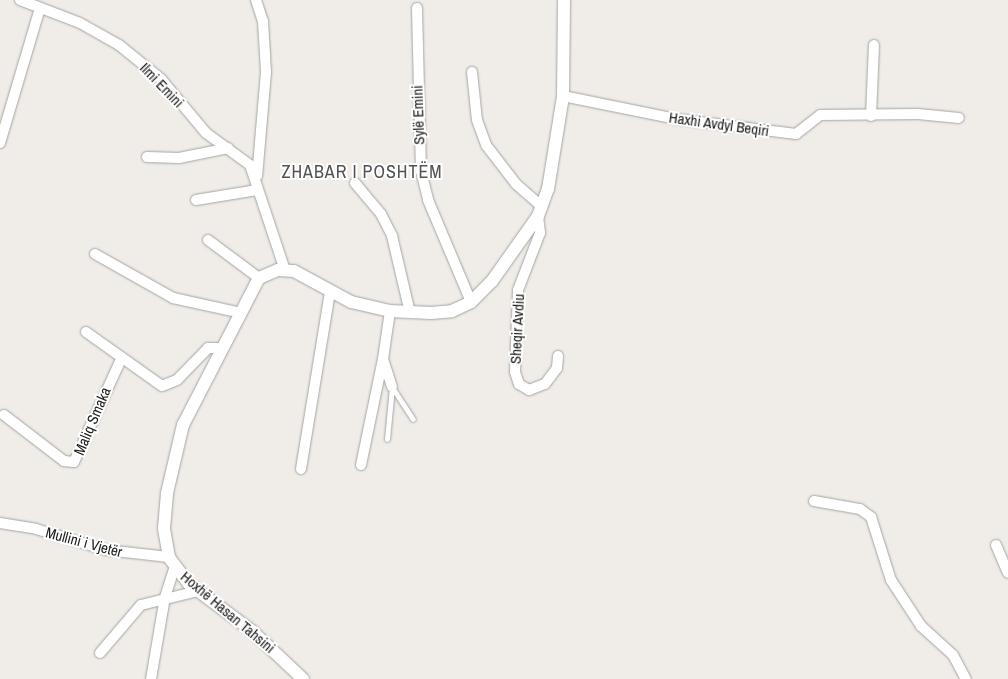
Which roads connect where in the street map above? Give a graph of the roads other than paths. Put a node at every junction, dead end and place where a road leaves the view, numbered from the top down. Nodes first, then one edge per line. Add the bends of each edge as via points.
1 (20, 0) edge
2 (256, 0) edge
3 (564, 0) edge
4 (40, 8) junction
5 (417, 8) dead end
6 (874, 45) dead end
7 (472, 72) dead end
8 (563, 96) junction
9 (871, 116) junction
10 (960, 118) dead end
11 (0, 143) edge
12 (228, 148) junction
13 (147, 157) dead end
14 (257, 177) junction
15 (355, 183) dead end
16 (257, 190) junction
17 (196, 200) dead end
18 (540, 212) junction
19 (208, 240) dead end
20 (95, 254) dead end
21 (285, 270) junction
22 (259, 278) junction
23 (330, 292) junction
24 (471, 302) junction
25 (237, 312) junction
26 (390, 312) junction
27 (410, 313) junction
28 (86, 332) dead end
29 (220, 348) junction
30 (558, 356) dead end
31 (122, 357) junction
32 (383, 359) junction
33 (392, 387) junction
34 (4, 415) dead end
35 (413, 419) dead end
36 (386, 439) dead end
37 (362, 464) dead end
38 (301, 469) dead end
39 (814, 501) dead end
40 (0, 523) edge
41 (996, 545) dead end
42 (172, 562) junction
43 (1008, 574) edge
44 (198, 591) junction
45 (165, 597) junction
46 (100, 652) dead end
47 (151, 679) edge
48 (303, 679) edge
49 (966, 679) edge

1 - 4 street, Ilmi Emini
2 - 14 street via 263,21 266,72
3 - 8 street, Sheqir Avdiu
4 - 11 street
4 - 12 street, Ilmi Emini via 119,45 161,79 206,133
5 - 24 street, Sylë Emini via 421,171 428,200
6 - 9 street
7 - 18 street via 477,120 486,145
8 - 9 street, Haxhi Avdyl Beqiri via 676,119 796,134 820,115
8 - 18 street, Sheqir Avdiu
9 - 10 street, Haxhi Avdyl Beqiri via 927,114
12 - 13 street via 179,158
12 - 14 street, Ilmi Emini via 245,159
14 - 16 street
15 - 27 street via 382,214 392,236
16 - 17 street
16 - 21 street
18 - 24 street, Sheqir Avdiu
18 - 30 street, Sheqir Avdiu via 540,233 518,290 514,372 519,384 529,390 545,384 557,368
19 - 22 street
20 - 25 street via 173,298
21 - 22 street
21 - 23 street
22 - 25 street, Hoxhë Hasan Tahsini
23 - 26 street via 351,302
23 - 38 street
24 - 27 street via 452,311
25 - 29 street, Hoxhë Hasan Tahsini
26 - 27 street
26 - 32 street
28 - 31 street
29 - 31 street via 208,348 199,354 166,386
29 - 42 street, Hoxhë Hasan Tahsini via 176,450 164,528
31 - 34 street, Maliq Smaka via 74,462 64,461
32 - 33 street
32 - 37 street
33 - 35 lane
33 - 36 lane
39 - 49 street via 860,509 871,517 891,580 921,626 953,655
40 - 42 street, Mullini i Vjetër via 36,528 106,550
41 - 43 street
42 - 44 street, Hoxhë Hasan Tahsini
42 - 45 street, Hoxhë Hasan Tahsini
44 - 45 street
44 - 48 street, Hoxhë Hasan Tahsini via 252,631
45 - 46 street via 133,611
45 - 47 street, Hoxhë Hasan Tahsini

